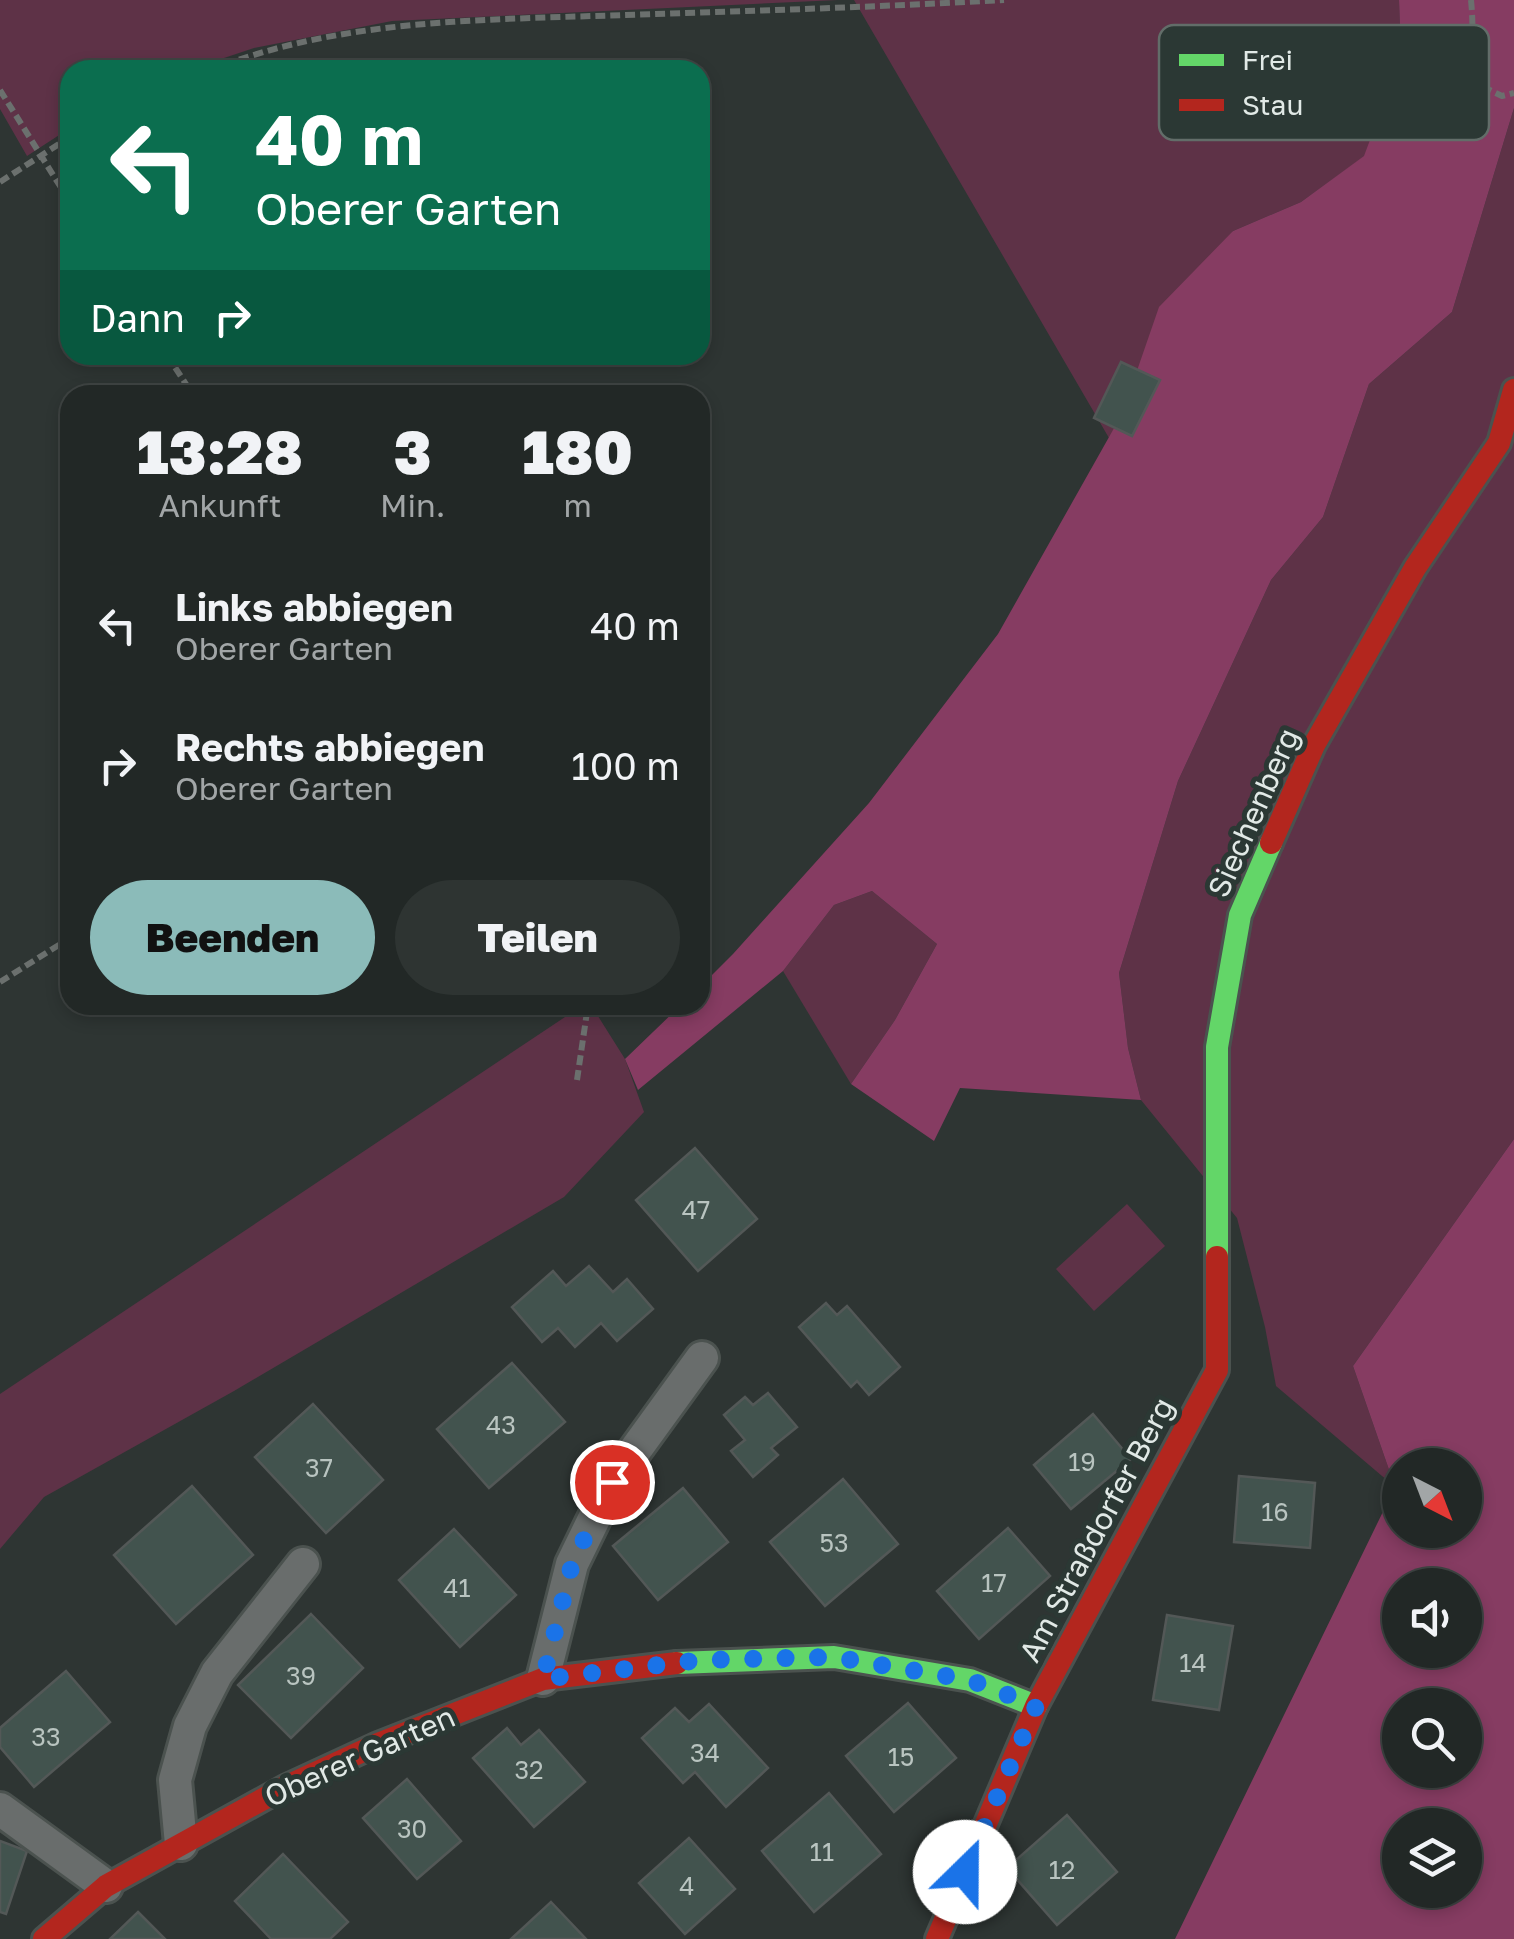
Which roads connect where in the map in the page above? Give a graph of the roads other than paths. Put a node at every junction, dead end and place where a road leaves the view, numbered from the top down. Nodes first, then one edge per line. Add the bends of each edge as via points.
1 (1514, 390) edge
2 (702, 1358) dead end
3 (1217, 1370) joint
4 (303, 1564) dead end
5 (543, 1679) junction
6 (1036, 1706) junction
7 (0, 1809) edge
8 (181, 1844) junction
9 (106, 1886) junction
10 (44, 1939) edge
11 (936, 1939) edge

1 - 3 street, Siechenberg via 1500,442 1415,568 1314,744 1240,915 1218,1047
2 - 5 street via 612,1482 572,1564
3 - 6 street, Am Straßdorfer Berg
4 - 8 street via 217,1673 190,1726 176,1780
5 - 6 street, Oberer Garten via 700,1660 834,1657 970,1680
5 - 8 street, Oberer Garten via 378,1744
6 - 11 street, Am Straßdorfer Berg
7 - 9 street
8 - 9 street, Oberer Garten
9 - 10 street, Oberer Garten

